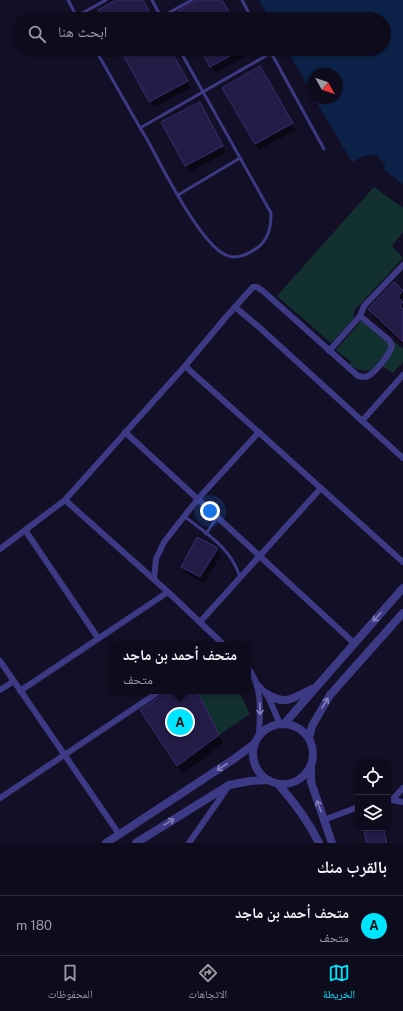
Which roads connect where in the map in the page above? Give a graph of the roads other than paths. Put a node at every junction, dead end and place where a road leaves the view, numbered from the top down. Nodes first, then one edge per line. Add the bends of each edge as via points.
1 (68, 0) edge
2 (106, 0) edge
3 (152, 0) edge
4 (192, 0) edge
5 (242, 0) edge
6 (75, 12) edge
7 (87, 12) edge
8 (159, 12) edge
9 (172, 12) edge
10 (248, 12) edge
11 (99, 56) edge
12 (183, 56) edge
13 (267, 56) edge
14 (272, 56) edge
15 (203, 92) junction
16 (140, 128) junction
17 (324, 149) dead end
18 (240, 158) junction
19 (178, 195) junction
20 (403, 265) edge
21 (235, 307) junction
22 (360, 316) junction
23 (329, 351) junction
24 (185, 366) junction
25 (403, 375) edge
26 (362, 421) junction
27 (125, 432) junction
28 (259, 432) junction
29 (403, 458) edge
30 (321, 488) junction
31 (65, 500) junction
32 (197, 500) junction
33 (184, 516) junction
34 (217, 518) junction
35 (25, 530) junction
36 (206, 534) junction
37 (0, 549) edge
38 (260, 556) junction
39 (403, 562) edge
40 (240, 577) junction
41 (154, 579) junction
42 (403, 588) edge
43 (168, 592) junction
44 (403, 613) edge
45 (200, 622) junction
46 (98, 638) junction
47 (221, 642) edge
48 (354, 643) junction
49 (0, 661) edge
50 (251, 672) edge
51 (14, 681) junction
52 (257, 684) junction
53 (315, 688) junction
54 (0, 690) edge
55 (20, 691) junction
56 (156, 694) edge
57 (267, 694) junction
58 (282, 724) junction
59 (259, 735) junction
60 (309, 738) junction
61 (254, 744) junction
62 (65, 755) junction
63 (311, 766) junction
64 (268, 780) junction
65 (278, 784) junction
66 (228, 785) junction
67 (403, 788) edge
68 (0, 798) edge
69 (391, 799) edge
70 (391, 800) edge
71 (403, 802) edge
72 (355, 808) edge
73 (324, 820) junction
74 (119, 834) junction
75 (106, 843) edge
76 (136, 843) edge
77 (189, 843) edge
78 (319, 843) edge
79 (332, 843) edge

1 - 6 lane
2 - 7 lane
3 - 8 lane
4 - 9 lane
5 - 10 lane
11 - 16 lane
12 - 15 lane
13 - 15 lane
14 - 17 lane
15 - 16 lane
15 - 18 lane
16 - 19 lane
18 - 19 lane
18 - 19 lane via 271,213 268,235 257,248 242,256 226,256 208,239
20 - 22 street via 364,306
21 - 23 street via 253,287 257,287
21 - 24 street
21 - 26 street
22 - 23 street
22 - 23 street via 389,340 392,346 390,352 369,376 358,376
24 - 27 street
24 - 28 street
25 - 26 street
26 - 29 street
27 - 31 street
27 - 32 street
28 - 30 street
28 - 32 street
30 - 38 street
30 - 39 street
31 - 35 street
31 - 41 street
32 - 33 street
32 - 34 street
33 - 36 lane
33 - 41 street via 158,552
34 - 36 lane
34 - 38 street
35 - 37 street
35 - 46 street
36 - 40 lane via 229,554
38 - 40 street
38 - 48 street
40 - 45 street
41 - 43 street
42 -> 48 street
43 - 45 street
43 - 46 street
60 -> 44 street via 312,726 330,694
45 - 47 street
46 - 55 street
48 - 53 street
49 - 51 street
50 - 52 street
51 - 54 street
51 - 55 street
52 - 57 street
52 -> 59 street via 260,705
53 - 57 street via 282,701
53 - 58 street
55 - 62 street
56 - 62 street
57 - 58 street
58 - 59 street via 273,725
58 - 60 street via 297,727
59 - 61 street
60 - 63 street via 313,756
61 - 64 street via 255,765 260,774
61 -> 74 street
62 - 68 street
62 - 74 street
63 - 65 street via 297,780
73 -> 63 street via 311,782
64 - 65 street
64 - 66 street
65 - 78 street via 300,810
76 -> 66 street
66 - 77 street
67 - 69 street
70 - 71 street
72 - 73 street
73 - 79 street
74 - 75 street

